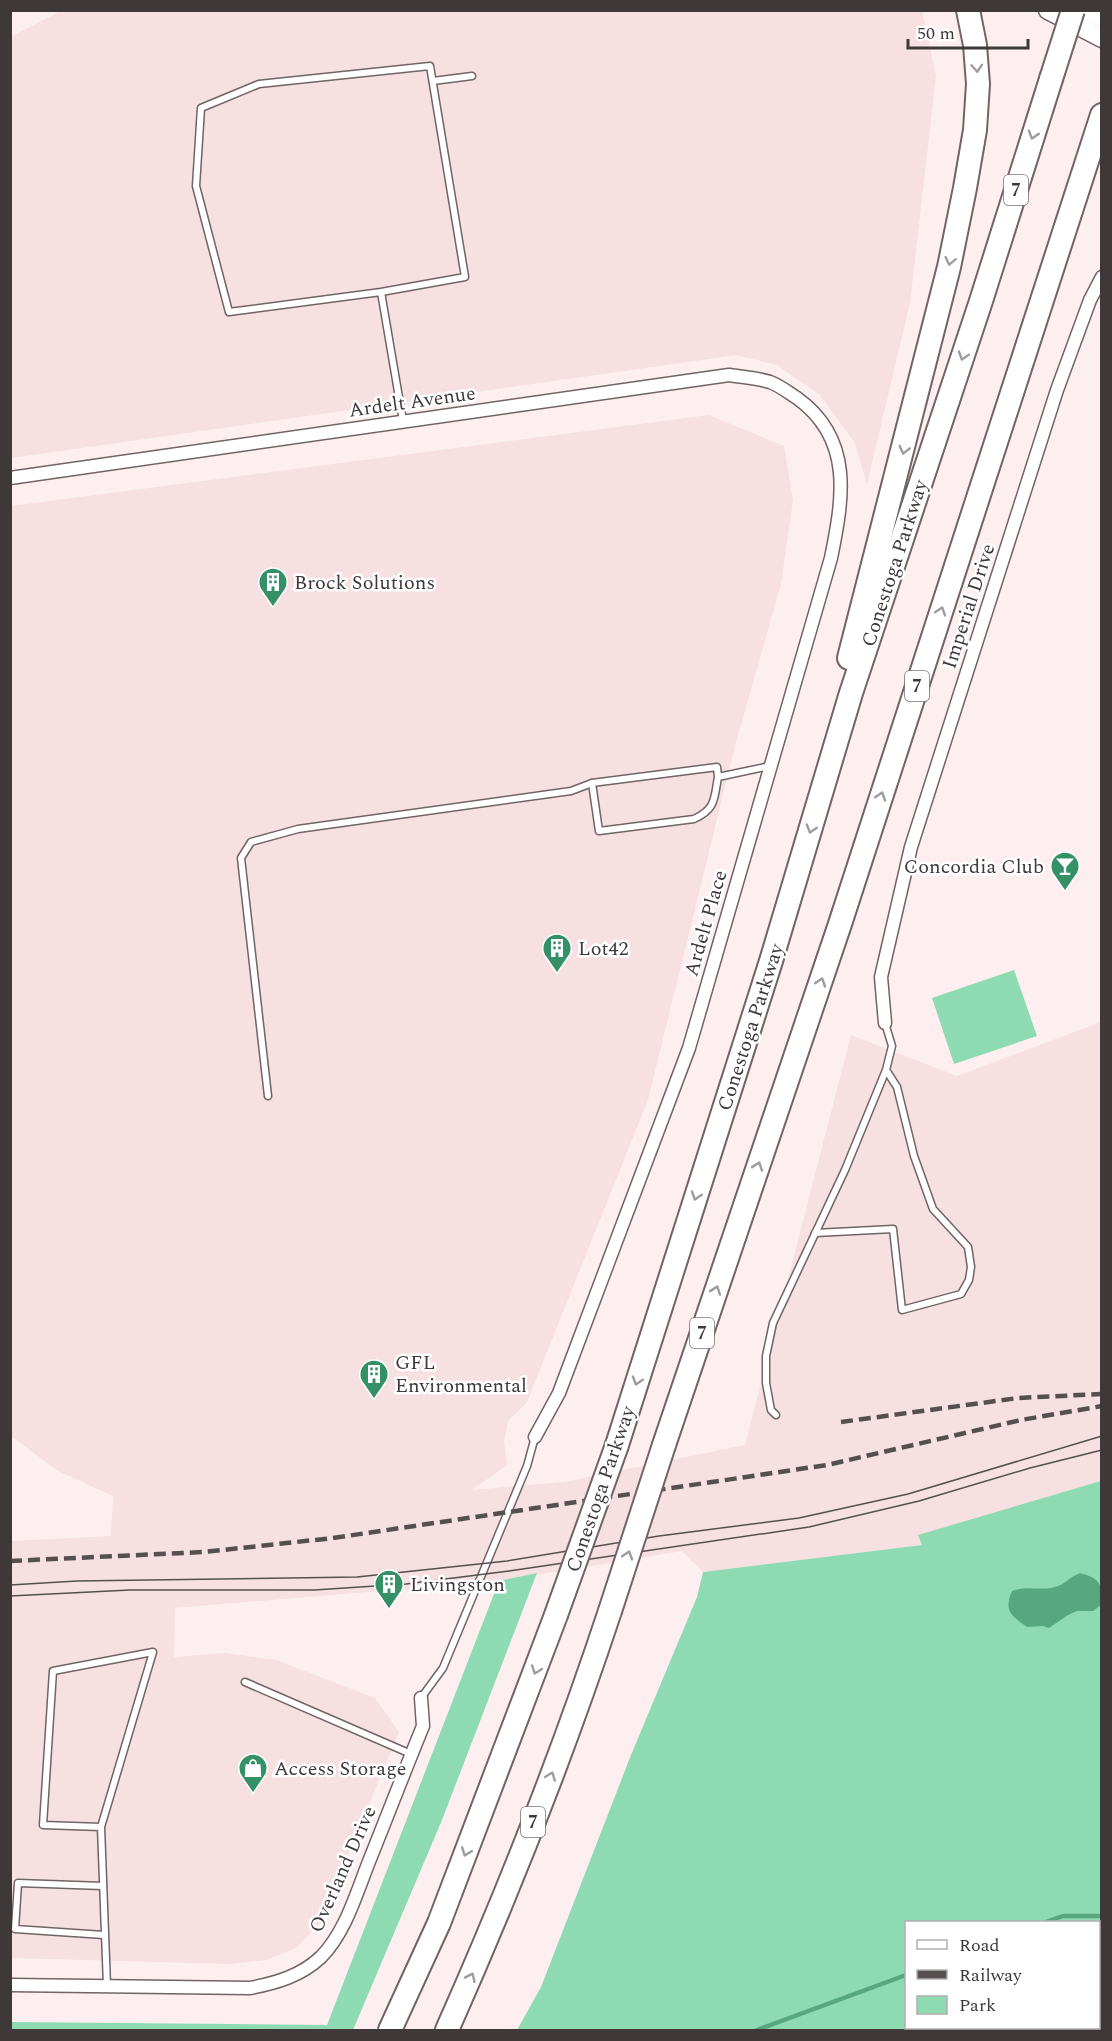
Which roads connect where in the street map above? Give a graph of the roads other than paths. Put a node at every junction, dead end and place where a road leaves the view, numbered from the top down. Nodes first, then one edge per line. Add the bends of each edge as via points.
1 (968, 10) edge
2 (1048, 10) edge
3 (1072, 10) edge
4 (1086, 10) edge
5 (1101, 18) edge
6 (1101, 38) edge
7 (472, 76) dead end
8 (432, 81) junction
9 (1101, 116) edge
10 (1096, 141) edge
11 (1101, 277) edge
12 (381, 292) junction
13 (812, 409) joint
14 (404, 422) junction
15 (10, 478) edge
16 (851, 693) junction
17 (771, 766) junction
18 (718, 777) junction
19 (592, 783) junction
20 (885, 1023) joint
21 (886, 1070) junction
22 (268, 1096) dead end
23 (815, 1233) junction
24 (776, 1415) dead end
25 (535, 1437) joint
26 (245, 1682) dead end
27 (421, 1698) joint
28 (412, 1755) junction
29 (101, 1827) junction
30 (103, 1886) junction
31 (104, 1935) junction
32 (10, 1985) edge
33 (107, 1986) junction
34 (390, 2031) edge
35 (447, 2031) edge

1 -> 16 highway via 978,84 975,130 949,267 849,655
2 - 6 main road
3 -> 16 highway, Conestoga Parkway / 7, bridge via 981,301
4 - 5 main road
7 - 8 lane
8 - 12 lane via 465,277
8 - 12 lane via 430,66 259,84 201,108 196,186 229,312
9 - 10 highway, 7
35 -> 10 highway, 7, bridge via 499,1914 586,1683
11 - 20 street, Imperial Drive via 1057,390 911,847 881,977
12 - 14 lane
13 - 14 street, Ardelt Avenue via 771,382 729,375
13 - 17 street, Ardelt Place via 825,425 838,459 841,512
14 - 15 street, Ardelt Avenue
16 -> 34 highway, Conestoga Parkway / 7, bridge via 771,961 616,1445 439,1923
17 - 18 lane
17 - 25 street, Ardelt Place via 688,1048 559,1393
18 - 19 lane via 717,767
18 - 19 lane via 714,803 694,819 599,831
19 - 22 lane via 571,791 298,828 250,842 241,858 244,902
20 - 21 lane via 892,1046
21 - 23 lane
21 - 23 lane via 897,1087 914,1156 933,1209 968,1247 969,1280 962,1294 903,1310 892,1229
23 - 24 lane via 773,1323 766,1356 766,1383 771,1410
25 - 27 lane via 527,1466 443,1668
26 - 28 lane
27 - 28 street, Overland Drive via 423,1726
28 - 33 street, Overland Drive via 338,1934 321,1957 304,1970 250,1988
29 - 29 lane via 137,1707 153,1652 53,1671 43,1824
29 - 30 lane
30 - 31 lane
30 - 31 lane via 18,1883 15,1929
31 - 33 lane
32 - 33 street, Overland Drive

